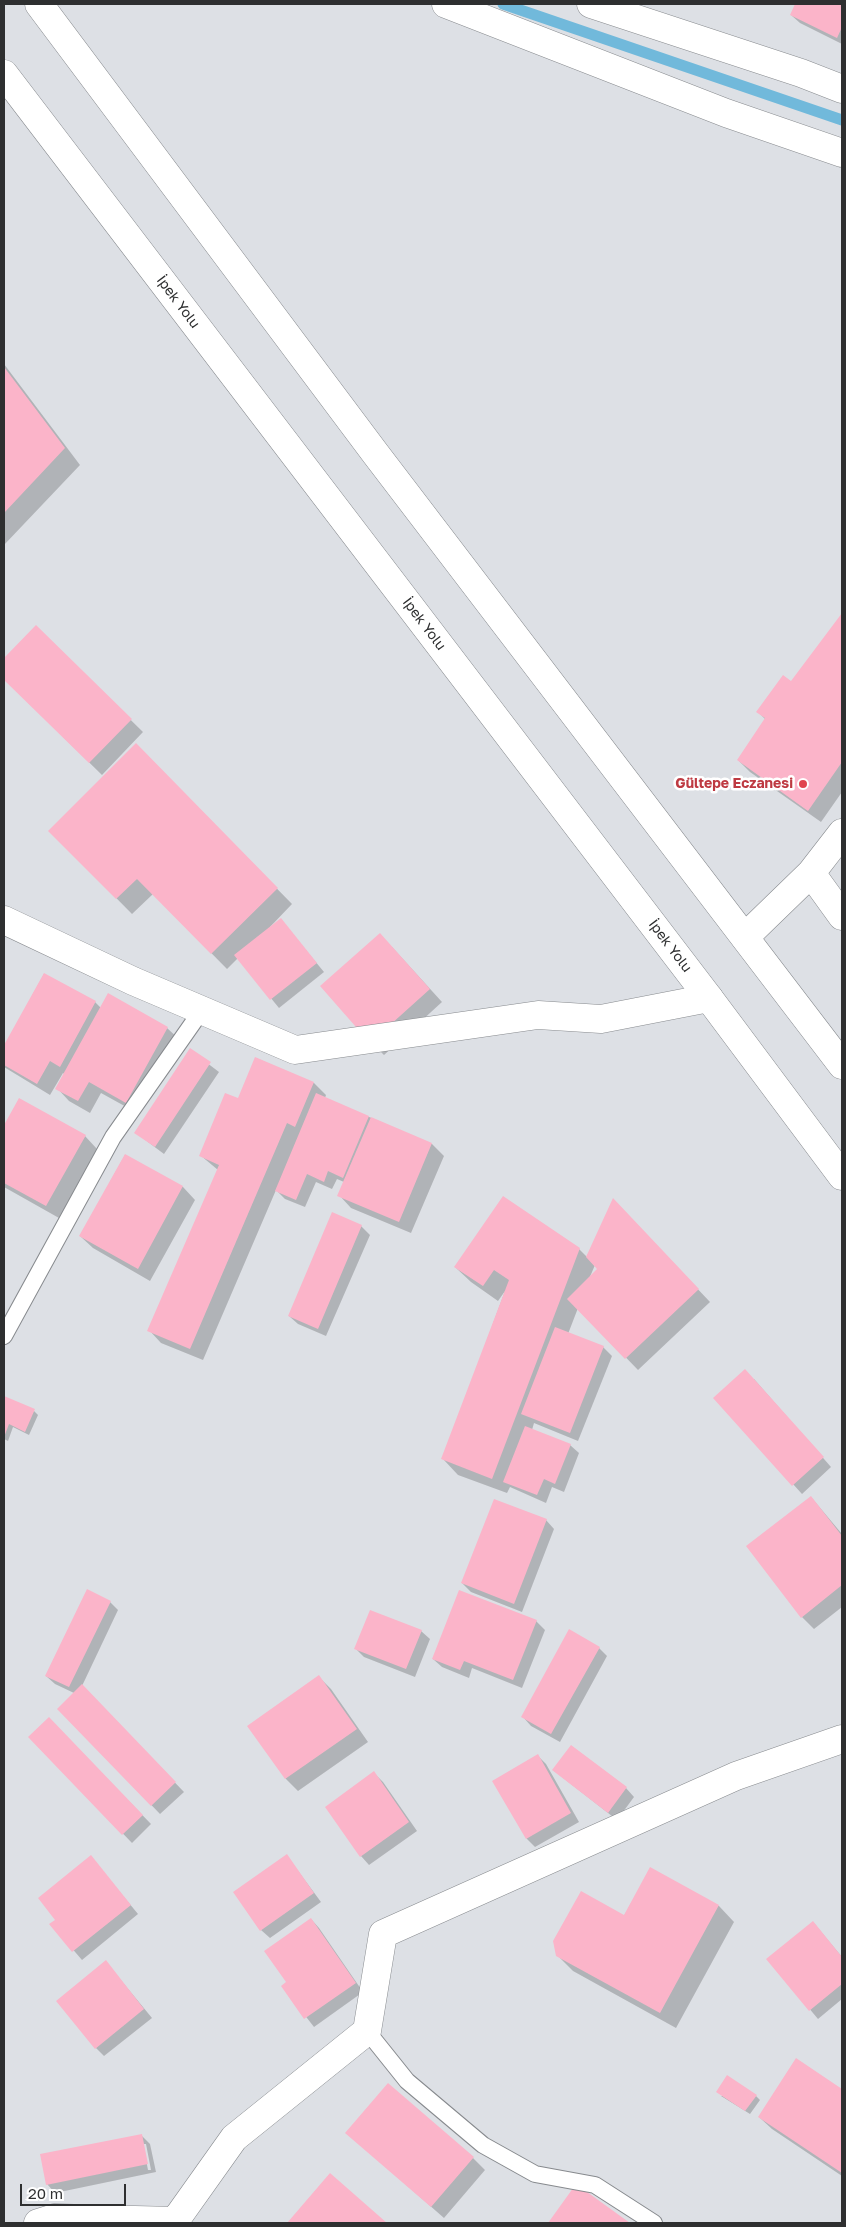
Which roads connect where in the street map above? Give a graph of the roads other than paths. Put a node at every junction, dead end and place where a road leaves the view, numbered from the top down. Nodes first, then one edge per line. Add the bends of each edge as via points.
1 (39, 4) edge
2 (446, 4) edge
3 (590, 4) edge
4 (4, 74) edge
5 (842, 89) edge
6 (842, 153) edge
7 (842, 833) edge
8 (811, 873) junction
9 (842, 916) edge
10 (4, 920) edge
11 (745, 937) junction
12 (710, 998) junction
13 (202, 1010) junction
14 (842, 1065) edge
15 (842, 1176) edge
16 (4, 1336) edge
17 (842, 1739) edge
18 (367, 2031) junction
19 (175, 2222) edge
20 (38, 2223) edge
21 (654, 2223) edge

1 - 11 main road via 375,453
2 - 6 main road via 726,113
3 - 5 main road
4 - 12 main road, İpek Yolu
7 - 8 main road
8 - 9 main road
8 - 11 main road
10 - 13 main road
11 - 14 main road
12 - 13 main road via 601,1019 538,1015 295,1050
12 - 15 main road, İpek Yolu
13 - 16 lane via 113,1137
17 - 18 main road via 736,1776 383,1934
18 - 19 main road via 234,2138
18 - 21 lane via 407,2081 483,2145 535,2174 595,2185
19 - 20 main road via 54,2218

